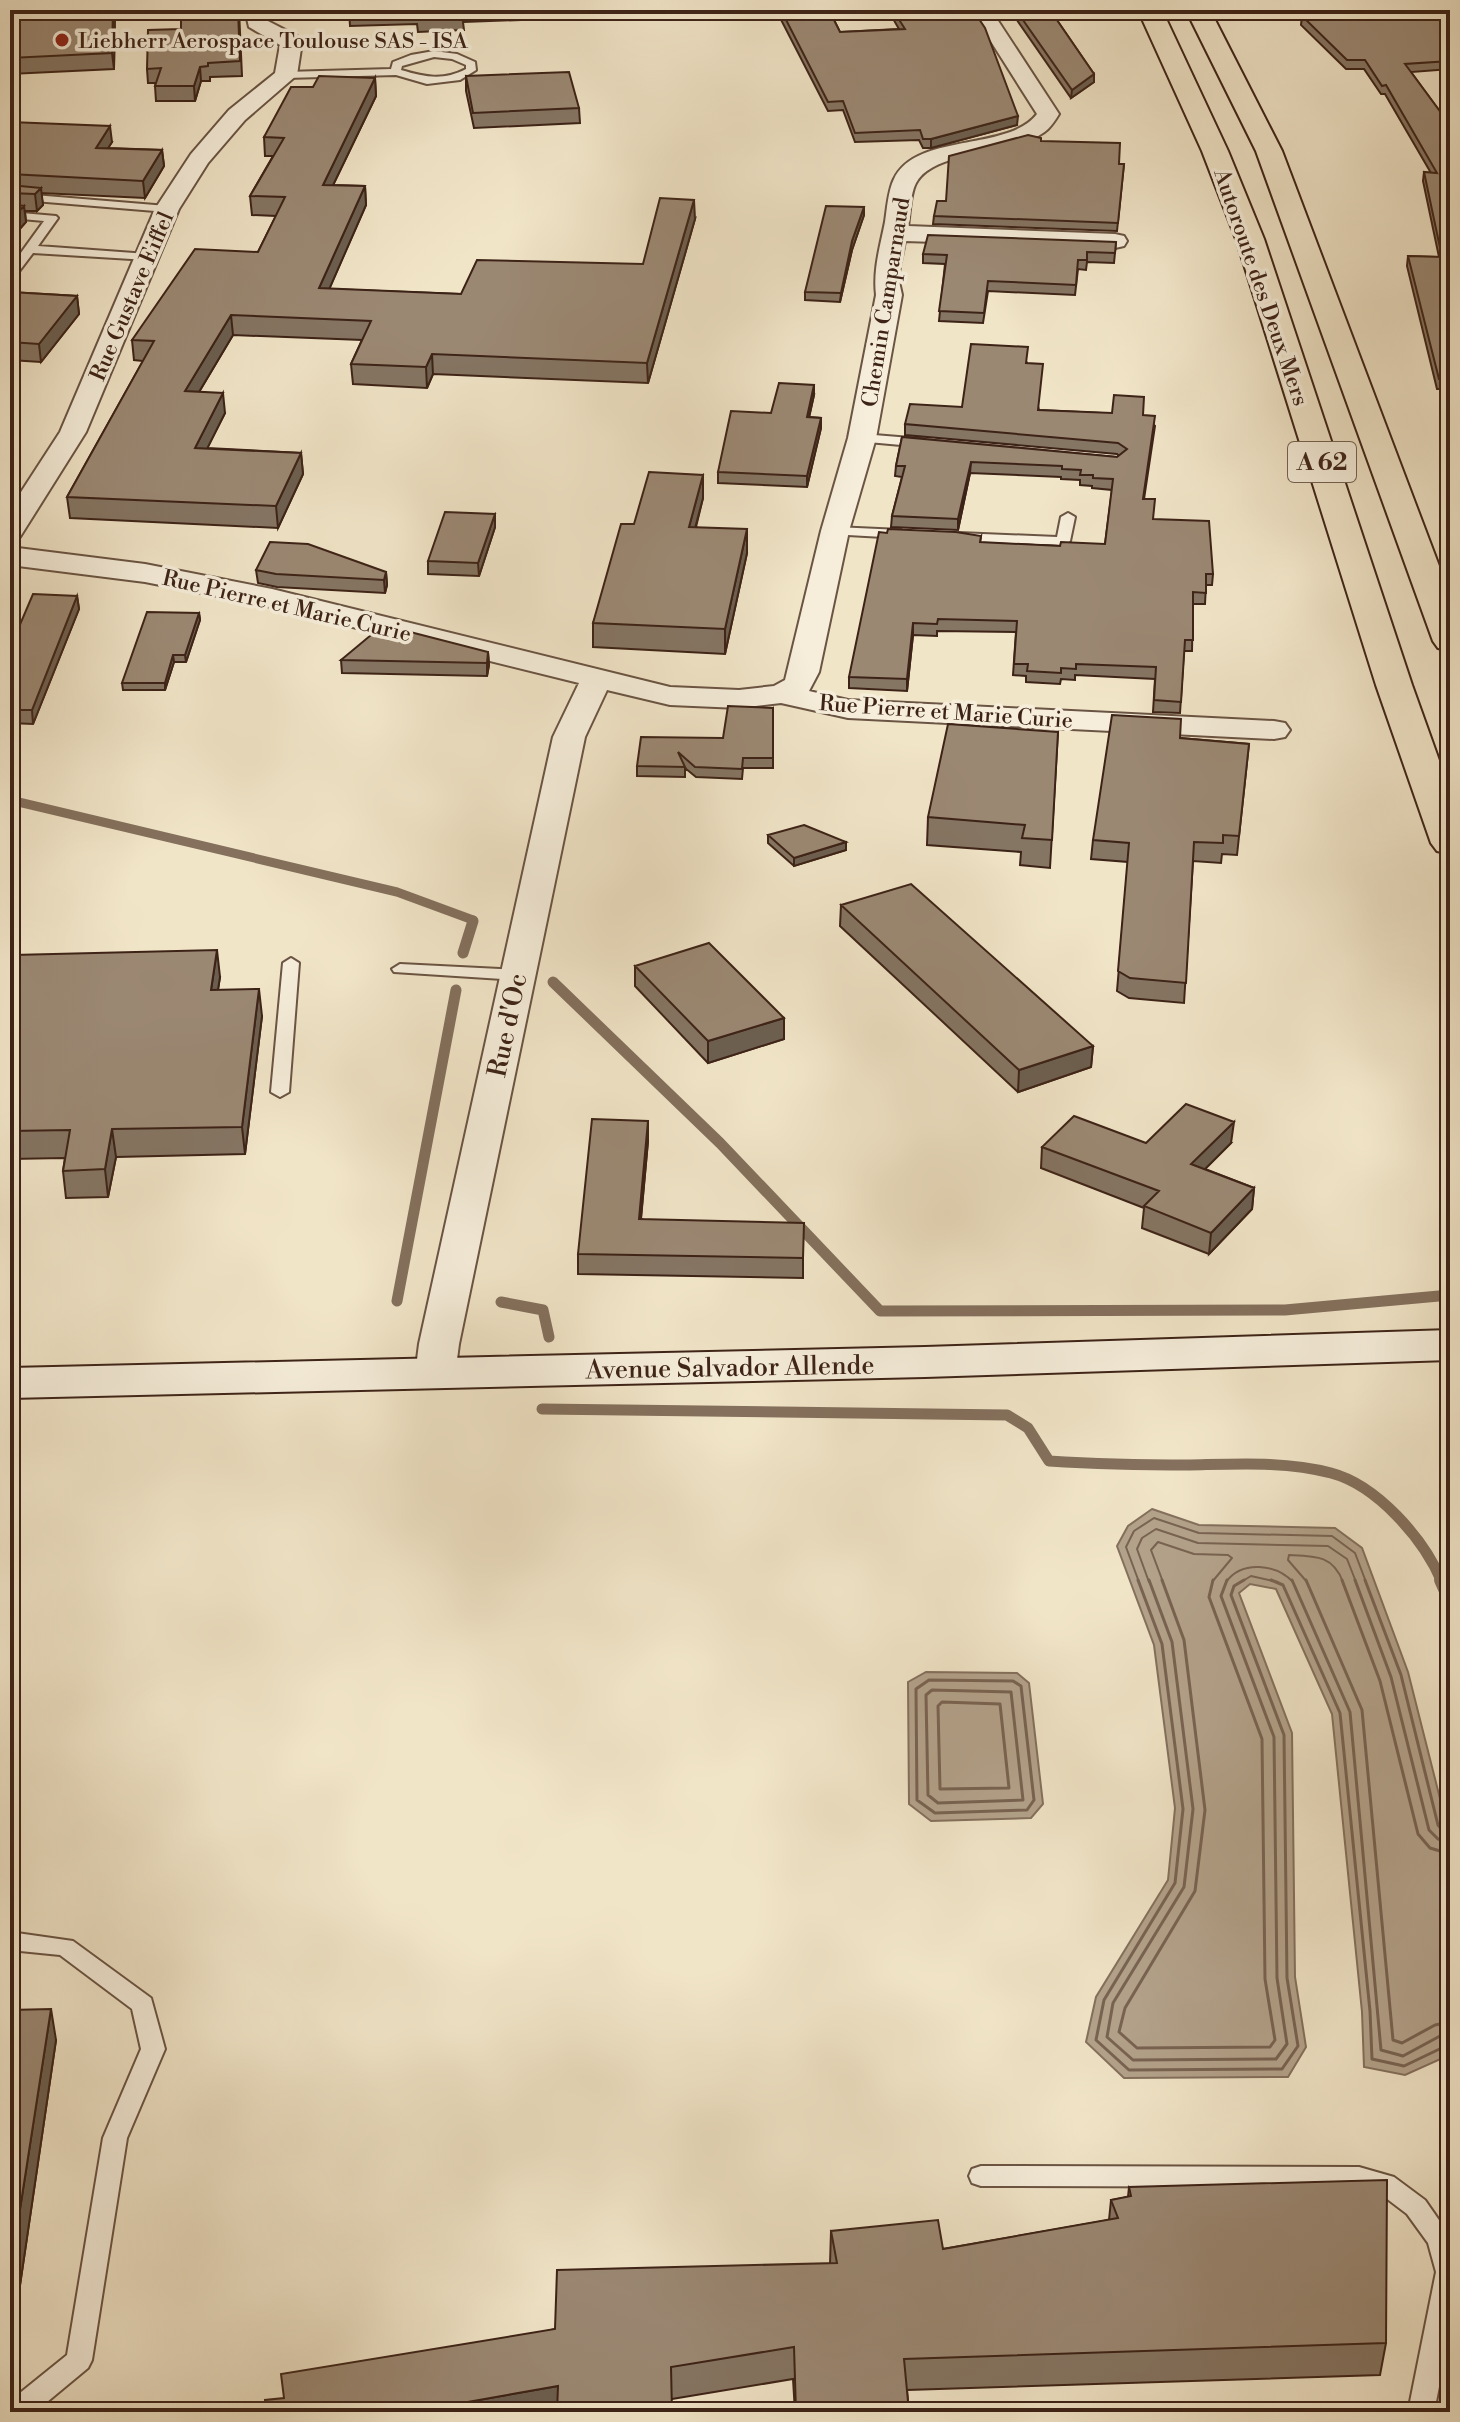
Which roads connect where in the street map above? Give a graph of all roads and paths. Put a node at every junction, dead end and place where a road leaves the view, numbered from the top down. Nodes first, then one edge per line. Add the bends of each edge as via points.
1 (255, 10) edge
2 (981, 10) edge
3 (1150, 10) edge
4 (1198, 10) edge
5 (396, 72) junction
6 (286, 75) junction
7 (10, 196) edge
8 (167, 209) junction
9 (10, 215) edge
10 (895, 233) junction
11 (1115, 241) edge
12 (30, 249) junction
13 (148, 257) junction
14 (10, 276) edge
15 (862, 438) junction
16 (937, 445) edge
17 (1068, 517) dead end
18 (10, 531) edge
19 (835, 531) junction
20 (911, 535) edge
21 (942, 536) edge
22 (10, 556) edge
23 (1450, 641) edge
24 (596, 680) junction
25 (781, 694) junction
26 (1274, 730) dead end
27 (1450, 843) edge
28 (291, 963) dead end
29 (400, 969) dead end
30 (518, 975) junction
31 (280, 1092) dead end
32 (1450, 1345) edge
33 (435, 1375) junction
34 (10, 1383) edge
35 (10, 1941) edge
36 (981, 2176) dead end
37 (16, 2412) edge
38 (1421, 2412) edge

1 - 6 street via 256,23 291,42
2 - 10 street, Chemin Camparnaud via 1045,107 1046,122 1026,134 947,152 914,168 905,180
3 - 27 highway, Autoroute des Deux Mers / A 62 via 1250,239
4 - 23 highway, Autoroute des Deux Mers / A 62 via 1269,151
5 - 5 lane via 414,80 444,81 466,74 471,64 447,55 419,56 397,64
5 - 6 lane
6 - 8 street, Rue Gustave Eiffel via 237,115 199,159
7 - 8 lane
8 - 13 street, Rue Gustave Eiffel
9 - 12 lane via 52,218
10 - 11 street
10 - 15 street, Chemin Camparnaud
12 - 13 lane
12 - 14 lane
13 - 18 street, Rue Gustave Eiffel via 73,432
15 - 16 lane
15 - 19 street, Chemin Camparnaud
17 - 21 lane via 1063,541
19 - 20 lane
19 - 25 street, Chemin Camparnaud via 804,672 797,686
22 - 24 street, Rue Pierre et Marie Curie via 145,573 272,598
24 - 25 street, Rue Pierre et Marie Curie via 670,696 739,699
24 - 30 street, Rue d'Oc via 569,737
25 - 26 street, Rue Pierre et Marie Curie via 848,709
28 - 31 lane
29 - 30 lane
30 - 33 street, Rue d'Oc
32 - 33 street, Avenue Salvador Allende
33 - 34 street, Avenue Salvador Allende
35 - 37 lane via 65,1947 143,2004 153,2049 115,2138 79,2360
36 - 38 lane via 1359,2177 1385,2184 1416,2207 1439,2239 1449,2272

